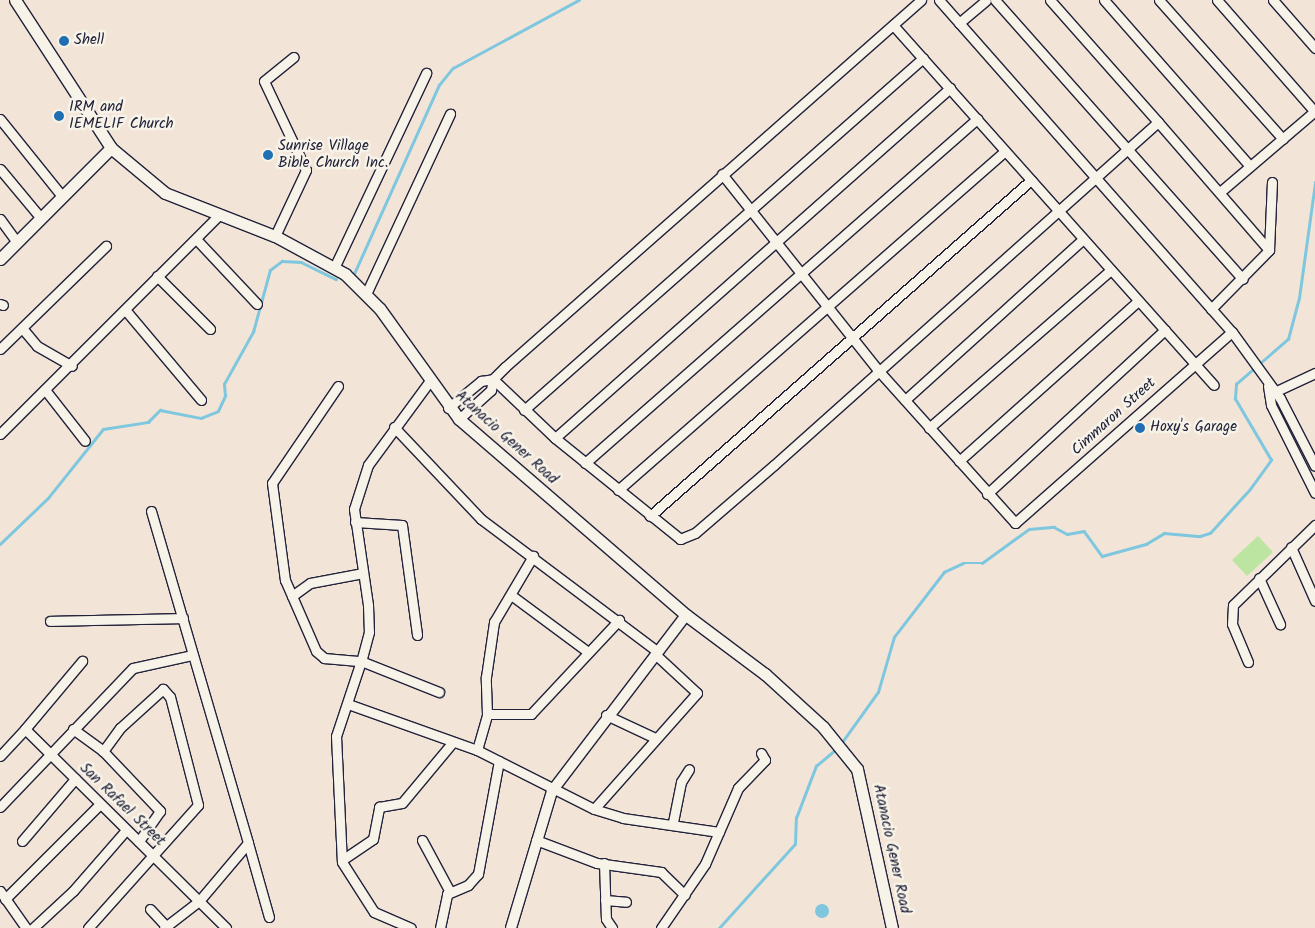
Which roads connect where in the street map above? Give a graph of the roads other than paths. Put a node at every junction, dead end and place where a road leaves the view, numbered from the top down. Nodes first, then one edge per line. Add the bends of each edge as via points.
1 (15, 0) edge
2 (921, 0) edge
3 (940, 0) edge
4 (986, 0) edge
5 (995, 0) edge
6 (1050, 0) edge
7 (1104, 0) edge
8 (1160, 0) edge
9 (1217, 0) edge
10 (1273, 0) edge
11 (959, 23) junction
12 (893, 24) junction
13 (1315, 48) edge
14 (294, 57) dead end
15 (923, 58) junction
16 (426, 73) dead end
17 (950, 88) junction
18 (1315, 112) edge
19 (450, 114) dead end
20 (0, 119) edge
21 (977, 119) junction
22 (1158, 122) junction
23 (1283, 139) junction
24 (110, 148) junction
25 (1128, 150) junction
26 (1005, 151) junction
27 (1250, 166) junction
28 (0, 169) edge
29 (722, 174) junction
30 (1095, 178) junction
31 (1031, 180) junction
32 (1272, 182) dead end
33 (1220, 192) junction
34 (62, 195) junction
35 (750, 209) junction
36 (1058, 210) junction
37 (220, 214) junction
38 (40, 217) junction
39 (0, 219) edge
40 (275, 236) junction
41 (196, 239) junction
42 (1083, 240) junction
43 (776, 241) junction
44 (17, 242) junction
45 (106, 246) dead end
46 (1269, 250) junction
47 (0, 258) edge
48 (334, 268) junction
49 (1111, 270) junction
50 (803, 272) junction
51 (157, 276) junction
52 (1243, 279) junction
53 (366, 294) junction
54 (1138, 301) junction
55 (827, 303) junction
56 (257, 304) dead end
57 (1211, 309) junction
58 (127, 312) junction
59 (22, 328) junction
60 (210, 329) dead end
61 (1165, 330) junction
62 (1232, 332) junction
63 (853, 338) junction
64 (0, 348) edge
65 (1195, 363) junction
66 (72, 366) junction
67 (877, 369) junction
68 (1315, 373) edge
69 (493, 379) junction
70 (428, 382) junction
71 (1214, 385) dead end
72 (338, 386) dead end
73 (46, 391) junction
74 (1270, 391) junction
75 (201, 400) dead end
76 (905, 400) junction
77 (448, 408) junction
78 (524, 410) junction
79 (458, 418) junction
80 (394, 427) junction
81 (930, 428) junction
82 (0, 434) edge
83 (555, 438) junction
84 (85, 441) dead end
85 (959, 461) junction
86 (586, 463) junction
87 (1315, 466) edge
88 (618, 490) junction
89 (1315, 493) edge
90 (987, 494) junction
91 (151, 511) dead end
92 (650, 516) junction
93 (355, 522) junction
94 (1315, 525) edge
95 (1290, 547) junction
96 (533, 556) junction
97 (363, 573) junction
98 (1259, 578) junction
99 (511, 595) junction
100 (292, 596) junction
101 (1315, 601) edge
102 (686, 615) junction
103 (183, 618) junction
104 (619, 620) junction
105 (50, 621) dead end
106 (1280, 624) dead end
107 (417, 635) dead end
108 (588, 652) junction
109 (656, 653) junction
110 (192, 655) junction
111 (82, 661) dead end
112 (361, 661) junction
113 (1248, 662) dead end
114 (440, 692) dead end
115 (348, 704) junction
116 (487, 714) junction
117 (606, 715) junction
118 (73, 728) junction
119 (25, 729) junction
120 (655, 738) junction
121 (452, 743) junction
122 (477, 750) junction
123 (103, 751) junction
124 (50, 753) junction
125 (760, 753) dead end
126 (0, 756) edge
127 (499, 761) junction
128 (690, 769) dead end
129 (75, 779) junction
130 (552, 791) junction
131 (100, 804) junction
132 (0, 807) edge
133 (594, 809) junction
134 (673, 822) junction
135 (126, 830) junction
136 (719, 832) junction
137 (422, 840) dead end
138 (536, 840) junction
139 (22, 841) dead end
140 (139, 842) junction
141 (248, 843) junction
142 (155, 856) junction
143 (342, 860) junction
144 (604, 863) junction
145 (450, 892) junction
146 (3, 895) edge
147 (685, 895) junction
148 (605, 900) junction
149 (198, 901) junction
150 (626, 902) dead end
151 (150, 910) dead end
152 (269, 917) dead end
153 (406, 927) edge
154 (26, 928) edge
155 (33, 928) edge
156 (88, 928) edge
157 (166, 928) edge
158 (226, 928) edge
159 (440, 928) edge
160 (511, 928) edge
161 (612, 928) edge
162 (661, 928) edge
163 (892, 928) edge

1 - 24 main road, Atanacio Gener Road
2 - 12 street
3 - 11 street
4 - 11 street
5 - 25 street
6 - 22 street
7 - 27 street
8 - 23 street
9 - 18 street
10 - 13 street
11 - 30 street
12 - 15 street
12 - 29 street
14 - 40 street via 264,81 306,170
15 - 17 street
15 - 35 street
16 - 48 street
17 - 21 street
17 - 43 street
18 - 23 street
19 - 53 street
20 - 34 street
21 - 26 street
21 - 50 street
22 - 25 street
22 - 33 street
23 - 27 street
24 - 34 main road
24 - 37 main road, Atanacio Gener Road via 165,193
25 - 30 street
25 - 52 street
26 - 31 street
26 - 55 street
27 - 33 street
28 - 38 street
29 - 35 street
29 - 69 street
30 - 36 street
30 - 57 street
31 - 36 street
31 - 63 street
32 - 46 street
33 - 46 street
34 - 38 main road
35 - 43 street
35 - 78 street
36 - 42 street
36 - 67 street
37 - 40 main road, Atanacio Gener Road
37 - 41 street
38 - 44 main road
39 - 44 street
40 - 48 main road, Atanacio Gener Road
41 - 51 street
41 - 56 street
42 - 49 street
42 - 76 street
43 - 50 street
43 - 83 street
44 - 47 main road
45 - 59 street
46 - 52 street
48 - 53 main road, Atanacio Gener Road
49 - 54 street
49 - 81 street
50 - 55 street
50 - 86 street
51 - 58 street
51 - 60 street
52 - 57 street
53 - 70 main road, Atanacio Gener Road
54 - 61 street
54 - 85 street
55 - 63 street
55 - 88 street
57 - 62 street
58 - 66 street
58 - 75 street
59 - 64 street
59 - 66 street via 37,346
61 - 65 street
61 - 90 street
62 - 65 street, Cimmaron Street
62 - 74 street via 1248,352
63 - 67 street
63 - 92 street
65 - 71 street
65 - 90 street, Cimmaron Street via 1015,523
66 - 73 street
67 - 76 street
67 - 92 street via 695,533 680,539
68 - 74 street
69 - 77 street via 481,380
69 - 78 street
69 - 79 street via 491,390
70 - 77 main road, Atanacio Gener Road
70 - 80 street
72 - 100 street via 272,483 285,580
73 - 82 street
73 - 84 street
74 - 87 street
74 - 89 street
76 - 81 street
77 - 79 main road, Atanacio Gener Road
78 - 83 street
79 - 102 main road, Atanacio Gener Road
80 - 93 street via 356,491
80 - 96 street via 452,493
81 - 85 street
83 - 86 street
85 - 90 street
86 - 88 street
88 - 92 street
91 - 103 street
93 - 97 street
93 - 107 street via 396,523 403,528
94 - 95 street
95 - 98 street
95 - 101 street
96 - 99 street
96 - 104 street
97 - 100 street via 310,583
97 - 112 street via 369,632
98 - 106 street
98 - 113 street via 1233,605 1232,624
99 - 108 street
99 - 116 street via 494,622 488,643
100 - 112 street via 320,656
102 - 109 street
102 - 163 main road, Atanacio Gener Road via 765,674 823,727 858,769 868,803
103 - 105 street
103 - 110 street
104 - 108 street
104 - 109 street
108 - 116 street via 531,714
109 - 117 street
109 - 120 street via 697,693
110 - 118 street via 133,668
110 - 141 street
111 - 119 street
112 - 114 street
112 - 115 street
115 - 121 street
115 - 143 street via 336,736
116 - 122 street
117 - 120 street
117 - 130 street
118 - 123 street
118 - 124 street
119 - 124 street, San Rafael Street
119 - 126 street
120 - 133 street
121 - 122 street
121 - 143 street via 402,803 378,808 371,842
122 - 127 street
123 - 140 street via 160,811
123 - 142 street via 120,728 163,689 170,697 198,805
124 - 129 street, San Rafael Street
124 - 132 street
125 - 136 street via 765,760 738,788
127 - 130 street
127 - 145 street via 478,874 468,885
128 - 134 street via 682,782
129 - 131 street, San Rafael Street
129 - 139 street
130 - 133 street
130 - 138 street
131 - 135 street, San Rafael Street
131 - 146 street
133 - 134 street via 623,818
134 - 136 street
135 - 140 street, San Rafael Street
135 - 155 street via 73,891
136 - 147 street
137 - 145 street
138 - 144 street
138 - 160 street
140 - 142 street, San Rafael Street
141 - 149 street
141 - 152 street
142 - 149 street, San Rafael Street
142 - 156 street
143 - 153 street via 355,887 374,912
144 - 147 street via 661,872
144 - 148 street
145 - 159 street via 444,900
146 - 154 street
147 - 162 street
148 - 150 street
148 - 161 street via 606,919
149 - 157 street
149 - 158 street, San Rafael Street
151 - 157 street

